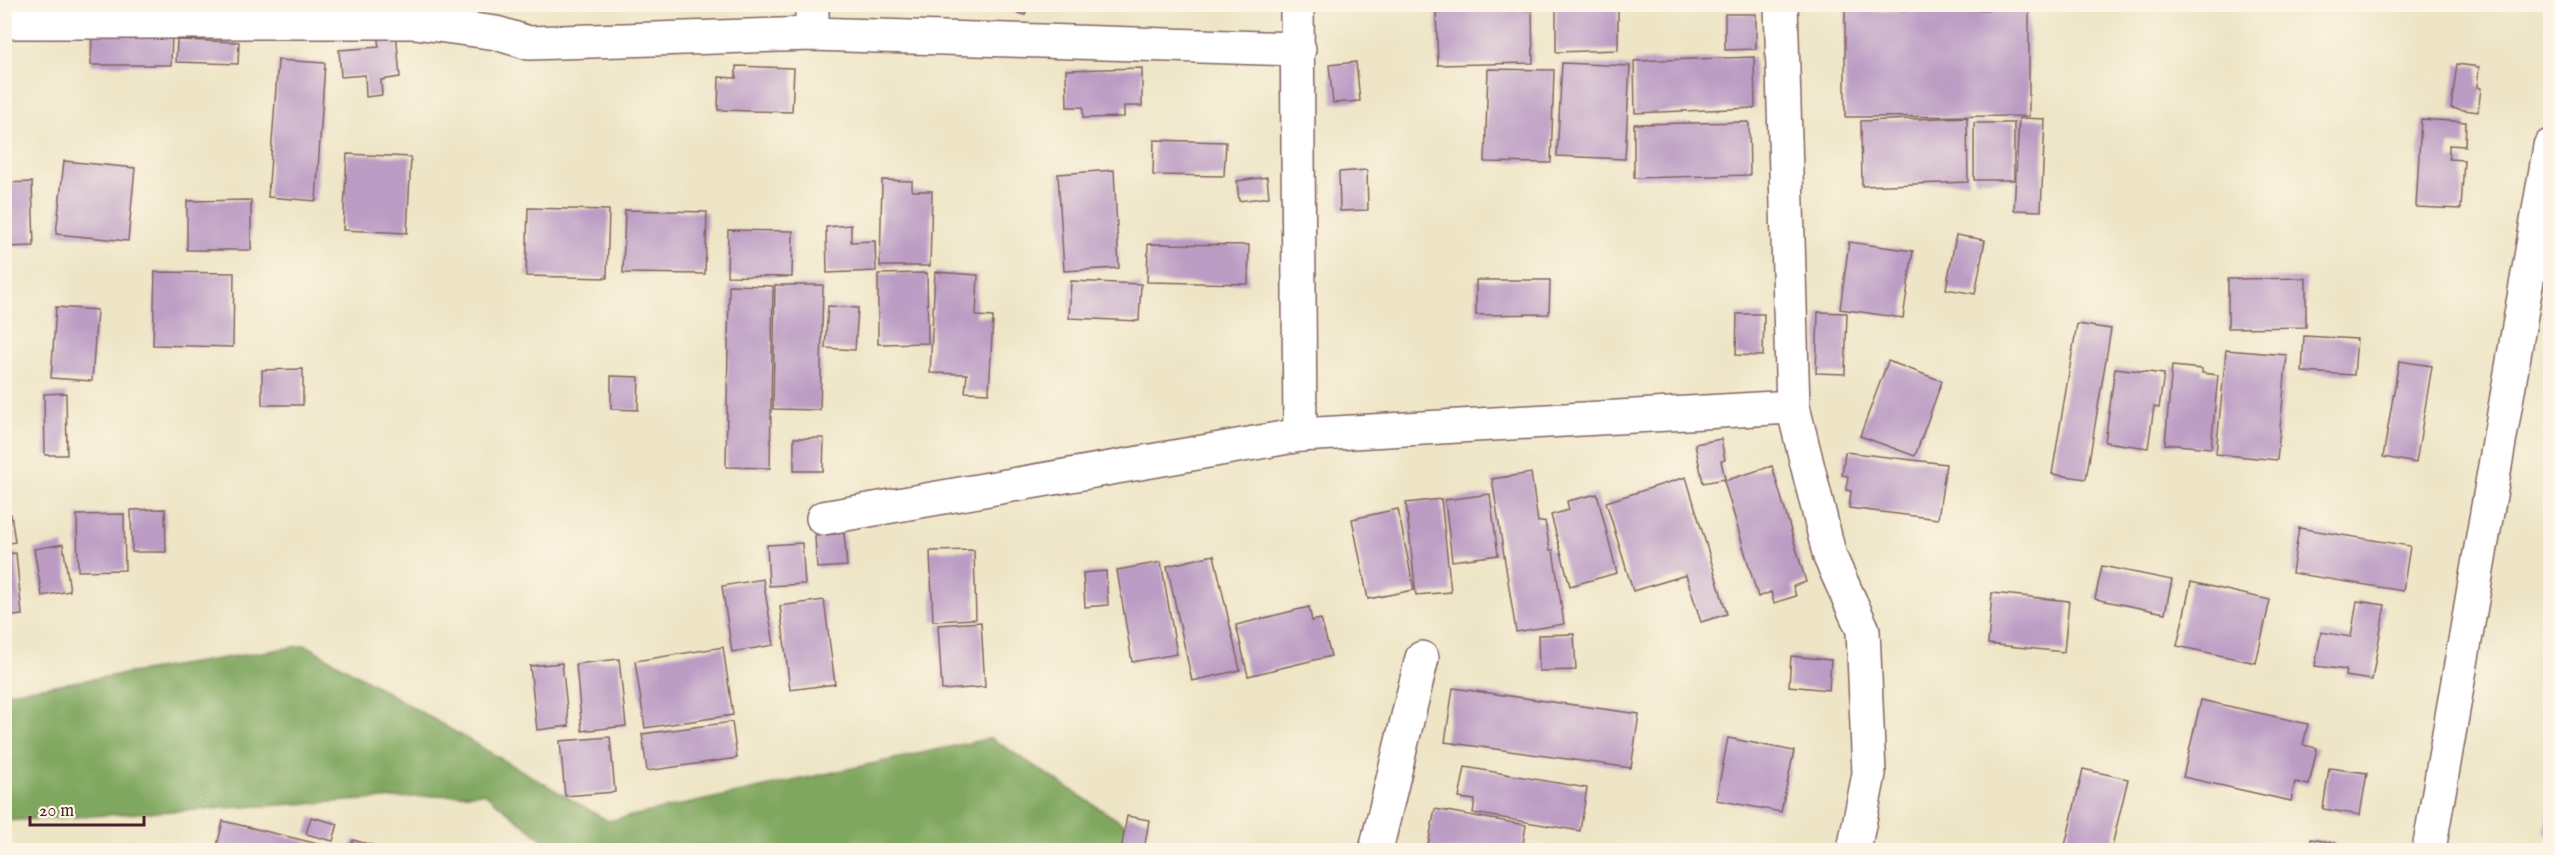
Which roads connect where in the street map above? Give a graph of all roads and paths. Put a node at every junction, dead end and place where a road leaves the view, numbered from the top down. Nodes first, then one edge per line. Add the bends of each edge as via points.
1 (1298, 4) edge
2 (1781, 4) edge
3 (300, 13) edge
4 (812, 19) edge
5 (4, 22) edge
6 (1299, 49) junction
7 (2550, 146) edge
8 (1793, 407) junction
9 (1300, 435) junction
10 (823, 518) dead end
11 (1422, 658) dead end
12 (1376, 850) edge
13 (1854, 850) edge
14 (2429, 850) edge

1 - 6 street
2 - 8 street
3 - 4 street via 415,22 496,33 529,43
3 - 5 street
4 - 6 street
6 - 9 street
7 - 14 street
8 - 9 street
8 - 13 street via 1830,557 1863,630 1869,774
9 - 10 street
11 - 12 street

